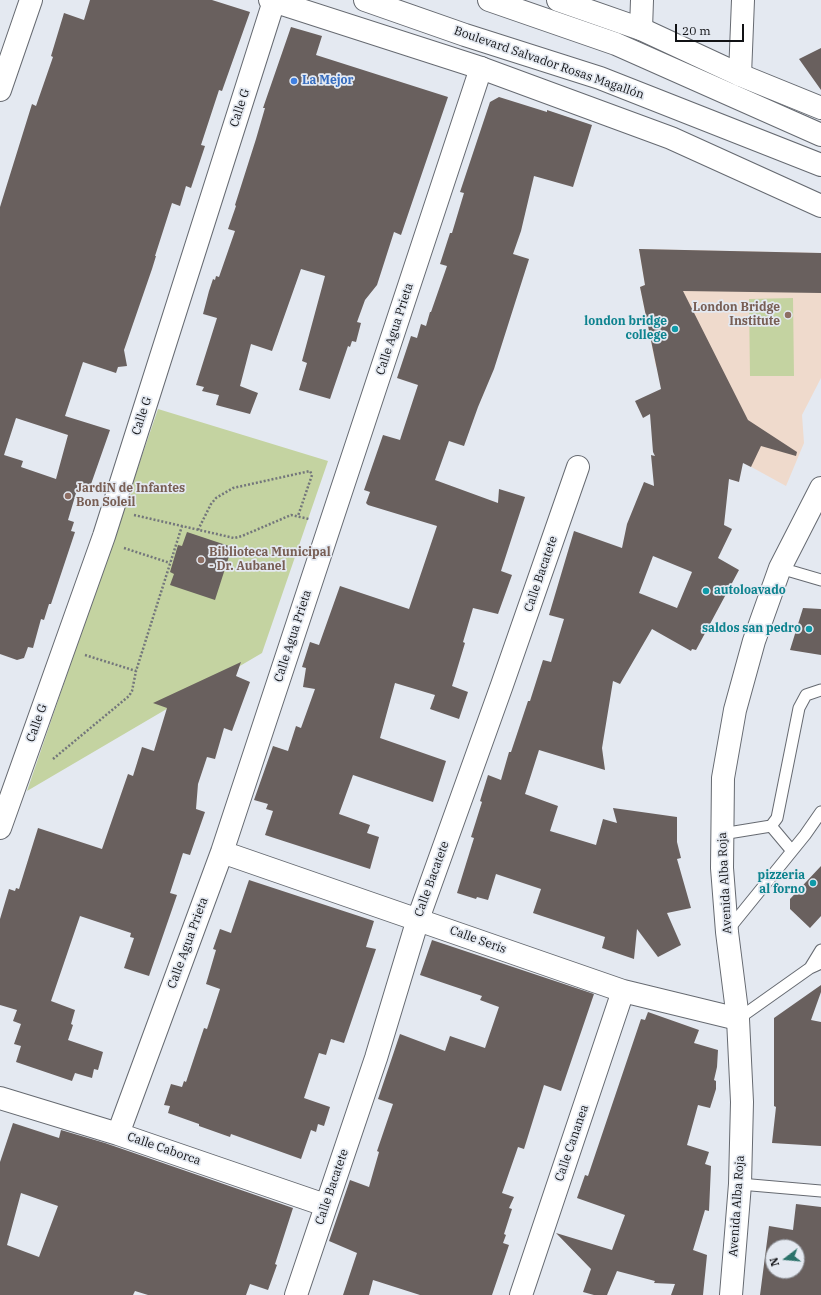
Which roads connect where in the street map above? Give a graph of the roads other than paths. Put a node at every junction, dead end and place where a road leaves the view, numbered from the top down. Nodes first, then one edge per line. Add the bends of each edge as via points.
1 (31, 0) edge
2 (366, 0) edge
3 (489, 0) edge
4 (558, 0) edge
5 (642, 0) edge
6 (743, 0) edge
7 (272, 1) edge
8 (641, 29) junction
9 (481, 68) junction
10 (740, 74) junction
11 (0, 90) edge
12 (821, 108) edge
13 (821, 135) edge
14 (821, 165) edge
15 (821, 206) edge
16 (578, 467) dead end
17 (821, 488) edge
18 (780, 568) junction
19 (821, 580) edge
20 (821, 690) edge
21 (821, 812) edge
22 (771, 826) junction
23 (0, 828) edge
24 (722, 834) junction
25 (792, 851) junction
26 (222, 852) junction
27 (418, 919) junction
28 (727, 932) junction
29 (821, 950) edge
30 (821, 963) edge
31 (810, 968) junction
32 (624, 991) junction
33 (738, 1019) junction
34 (0, 1098) edge
35 (118, 1134) junction
36 (740, 1184) junction
37 (821, 1191) edge
38 (326, 1205) junction
39 (296, 1295) edge
40 (521, 1295) edge
41 (731, 1295) edge

1 - 11 main road
2 - 14 main road, Boulevard Salvador Rosas Magallón via 600,78
3 - 13 main road via 616,44
4 - 8 main road
5 - 8 main road
6 - 10 main road
7 - 9 main road
7 - 23 main road, Calle G via 112,511
8 - 10 main road
9 - 15 main road via 671,138
9 - 26 main road, Calle Agua Prieta
10 - 12 main road
16 - 27 main road, Calle Bacatete
17 - 18 main road, Avenida Alba Roja
18 - 19 lane
18 - 24 main road, Avenida Alba Roja via 754,641 735,710 723,778
20 - 22 lane via 806,695 799,708 777,818
21 - 25 lane
22 - 24 lane
22 - 25 lane
24 - 28 main road, Avenida Alba Roja
25 - 28 lane
26 - 27 main road, Calle Seris
26 - 35 main road, Calle Agua Prieta
27 - 32 main road, Calle Seris
27 - 38 main road, Calle Bacatete via 376,1058
28 - 33 main road, Avenida Alba Roja
29 - 31 lane
30 - 31 lane
31 - 33 lane
32 - 33 main road, Calle Seris
32 - 40 main road, Calle Cananea
33 - 36 main road, Avenida Alba Roja via 742,1102
34 - 35 main road, Calle Caborca
35 - 38 main road, Calle Caborca
36 - 37 lane
36 - 41 main road, Avenida Alba Roja
38 - 39 main road, Calle Bacatete

